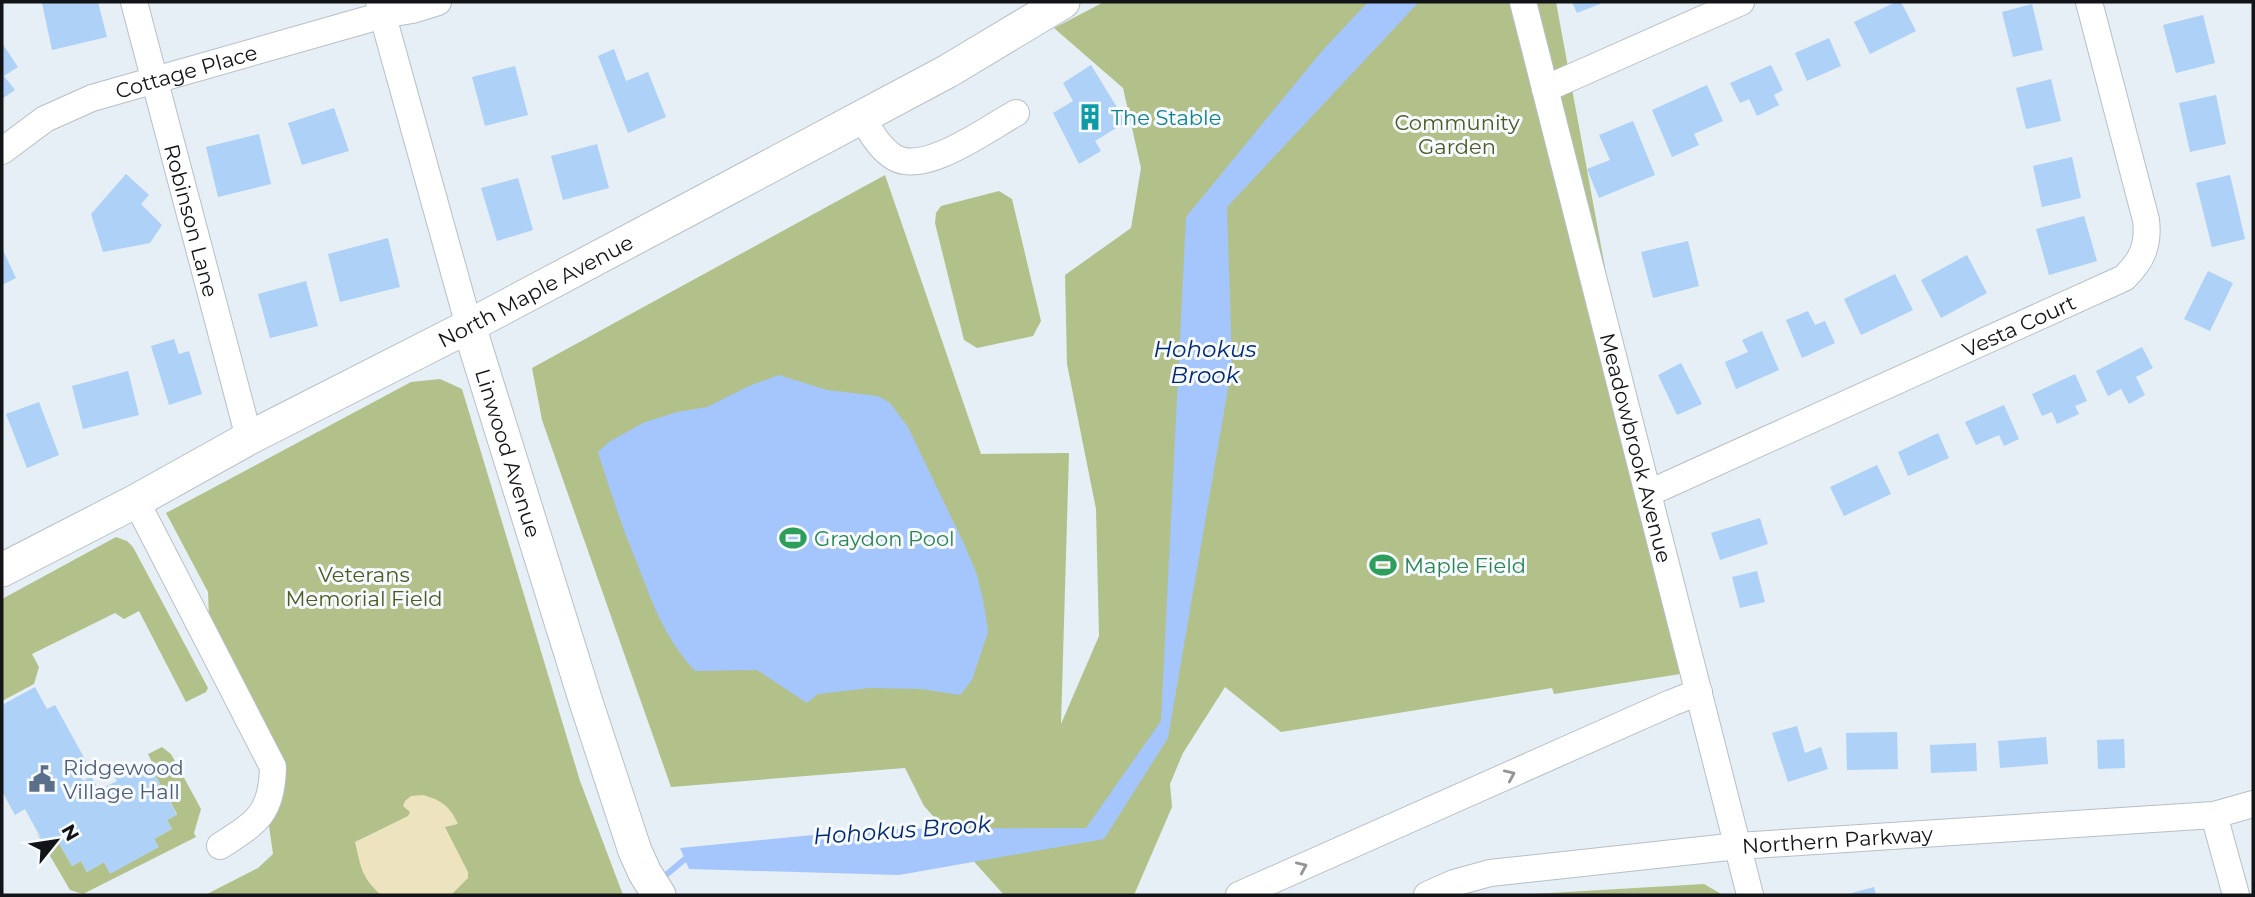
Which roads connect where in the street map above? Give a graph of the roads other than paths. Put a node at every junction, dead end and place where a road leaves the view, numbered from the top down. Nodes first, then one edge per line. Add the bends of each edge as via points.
1 (134, 2) edge
2 (438, 2) edge
3 (1063, 2) edge
4 (1522, 2) edge
5 (1741, 2) edge
6 (2089, 2) edge
7 (381, 8) edge
8 (155, 79) junction
9 (1545, 89) junction
10 (1016, 113) dead end
11 (862, 117) junction
12 (2, 151) edge
13 (469, 326) junction
14 (249, 438) junction
15 (1649, 493) junction
16 (136, 501) junction
17 (2, 570) edge
18 (1699, 692) junction
19 (2253, 804) edge
20 (2214, 815) junction
21 (220, 846) dead end
22 (1738, 846) junction
23 (652, 884) edge
24 (1239, 895) edge
25 (1427, 895) edge
26 (1750, 895) edge
27 (2235, 895) edge

1 - 8 street, Robinson Lane
2 - 7 street, Cottage Place via 412,10
3 - 11 main road, North Maple Avenue
4 - 9 street, Meadowbrook Avenue
5 - 9 street
6 - 15 street, Vesta Court via 2146,220 2145,250 2137,265 2124,278
7 - 8 street, Cottage Place
7 - 13 street, Linwood Avenue
8 - 12 street, Cottage Place via 66,108
8 - 14 street, Robinson Lane
9 - 15 street, Meadowbrook Avenue
10 - 11 street via 936,158 908,161 893,158
11 - 13 main road, North Maple Avenue
13 - 14 main road, North Maple Avenue
13 - 23 main road, Linwood Avenue via 586,702 635,851
14 - 16 main road, North Maple Avenue
15 - 18 street, Meadowbrook Avenue
16 - 17 main road, North Maple Avenue
16 - 21 street via 273,766 273,788 257,821
18 - 22 street, Meadowbrook Avenue
24 -> 18 street
19 - 20 street, Northern Parkway
20 - 22 street, Northern Parkway
20 - 27 street
22 - 25 street, Northern Parkway via 1490,873
22 - 26 street, Meadowbrook Avenue

